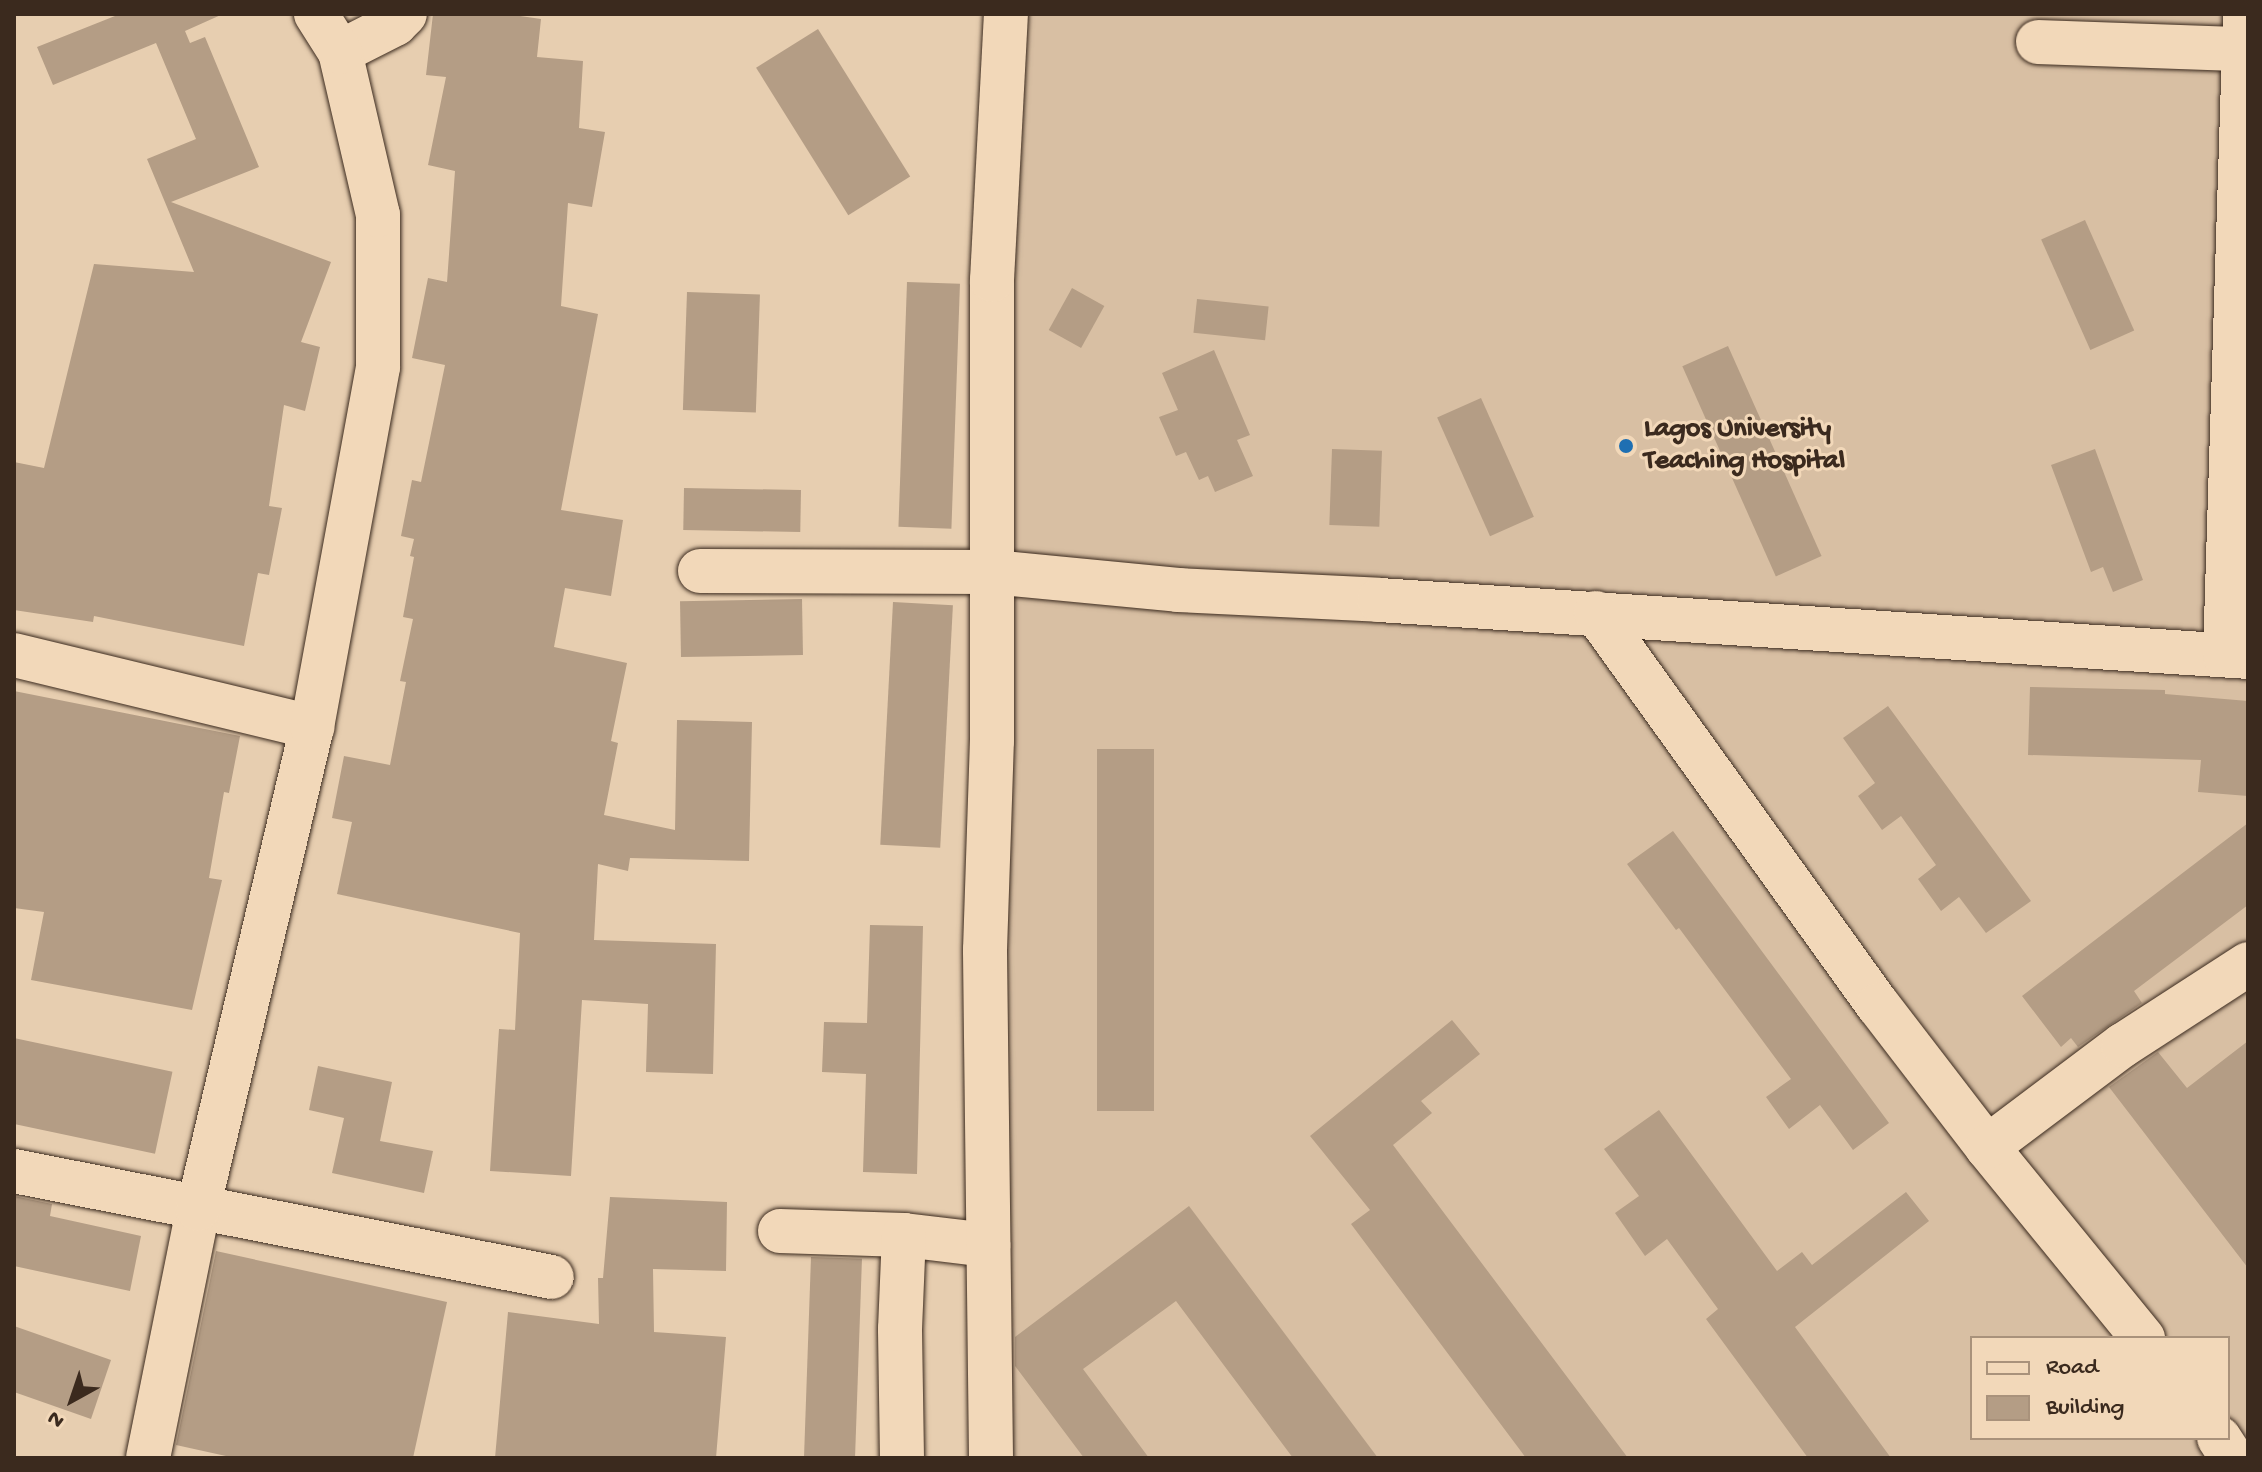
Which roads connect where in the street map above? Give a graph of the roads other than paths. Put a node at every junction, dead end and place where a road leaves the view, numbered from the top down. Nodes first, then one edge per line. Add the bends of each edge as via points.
1 (316, 14) edge
2 (405, 14) edge
3 (1006, 14) edge
4 (2038, 42) dead end
5 (2244, 42) edge
6 (340, 52) junction
7 (700, 571) dead end
8 (992, 572) junction
9 (1596, 613) junction
10 (14, 655) edge
11 (2236, 656) edge
12 (312, 727) junction
13 (2248, 964) edge
14 (1987, 1147) junction
15 (14, 1171) edge
16 (198, 1209) junction
17 (780, 1231) dead end
18 (904, 1235) junction
19 (988, 1245) junction
20 (552, 1277) dead end
21 (2141, 1336) edge
22 (2220, 1440) edge
23 (148, 1458) edge
24 (902, 1458) edge
25 (991, 1458) edge
26 (2232, 1458) edge

1 - 6 street
2 - 6 street
3 - 8 street via 992,280
4 - 5 street
5 - 11 street
6 - 12 street via 378,215 378,367
7 - 8 street
8 - 9 street via 1178,590
8 - 19 street via 985,950
9 - 11 street
9 - 14 street via 1878,1005
10 - 12 street
12 - 16 street
13 - 14 street via 2123,1045
14 - 21 street
15 - 16 street
16 - 20 street
16 - 23 street
17 - 18 street
18 - 19 street
18 - 24 street
19 - 25 street
22 - 26 street

